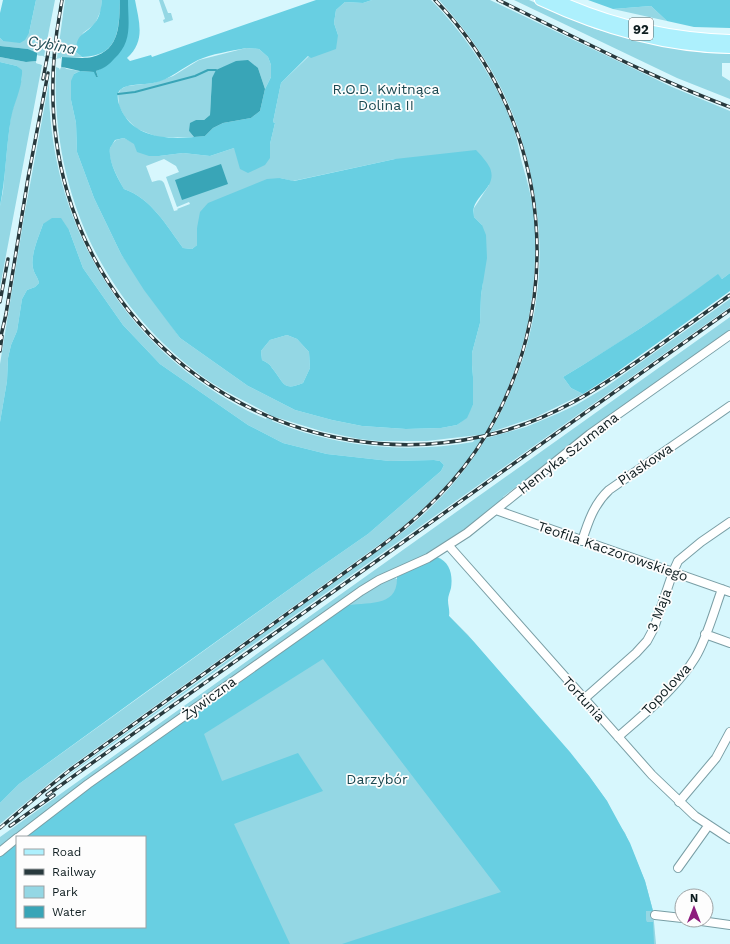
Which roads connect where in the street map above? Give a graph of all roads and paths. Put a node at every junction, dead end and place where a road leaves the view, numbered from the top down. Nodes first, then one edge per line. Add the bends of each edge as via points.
1 (540, 0) edge
2 (557, 0) edge
3 (730, 40) edge
4 (730, 48) edge
5 (730, 334) edge
6 (730, 406) edge
7 (496, 510) junction
8 (730, 522) edge
9 (582, 541) junction
10 (449, 546) junction
11 (405, 569) joint
12 (673, 572) junction
13 (726, 590) edge
14 (705, 634) junction
15 (730, 643) edge
16 (584, 699) junction
17 (730, 732) edge
18 (618, 737) junction
19 (679, 802) junction
20 (708, 826) junction
21 (21, 836) edge
22 (730, 839) edge
23 (16, 840) edge
24 (0, 852) edge
25 (678, 868) dead end
26 (655, 915) dead end
27 (674, 917) edge
28 (714, 923) edge
29 (730, 925) edge

1 - 4 main road, 92 via 591,22 639,36 674,43
2 - 3 main road, 92 via 635,28 676,36
5 - 7 street, Henryka Szumana via 590,434
6 - 9 street, Piaskowa via 609,490 598,501
7 - 9 street, Teofila Kaczorowskiego
7 - 10 street, Henryka Szumana
8 - 12 street, 3 Maja via 682,557 676,563
9 - 12 street, Teofila Kaczorowskiego
10 - 11 street, Henryka Szumana
10 - 16 street, Tortunia
11 - 21 street, Żywiczna via 361,591 88,784
12 - 13 street, Teofila Kaczorowskiego
12 - 16 street, 3 Maja via 654,628 642,648
13 - 14 street, Topolowa
14 - 15 street
14 - 18 street, Topolowa via 701,647 684,674
16 - 18 street, Tortunia
17 - 19 street via 716,758
18 - 19 street, Tortunia
19 - 20 street, Tortunia
20 - 22 street, Tortunia
20 - 25 street
23 - 24 street, Żywiczna
26 - 27 street
28 - 29 street

